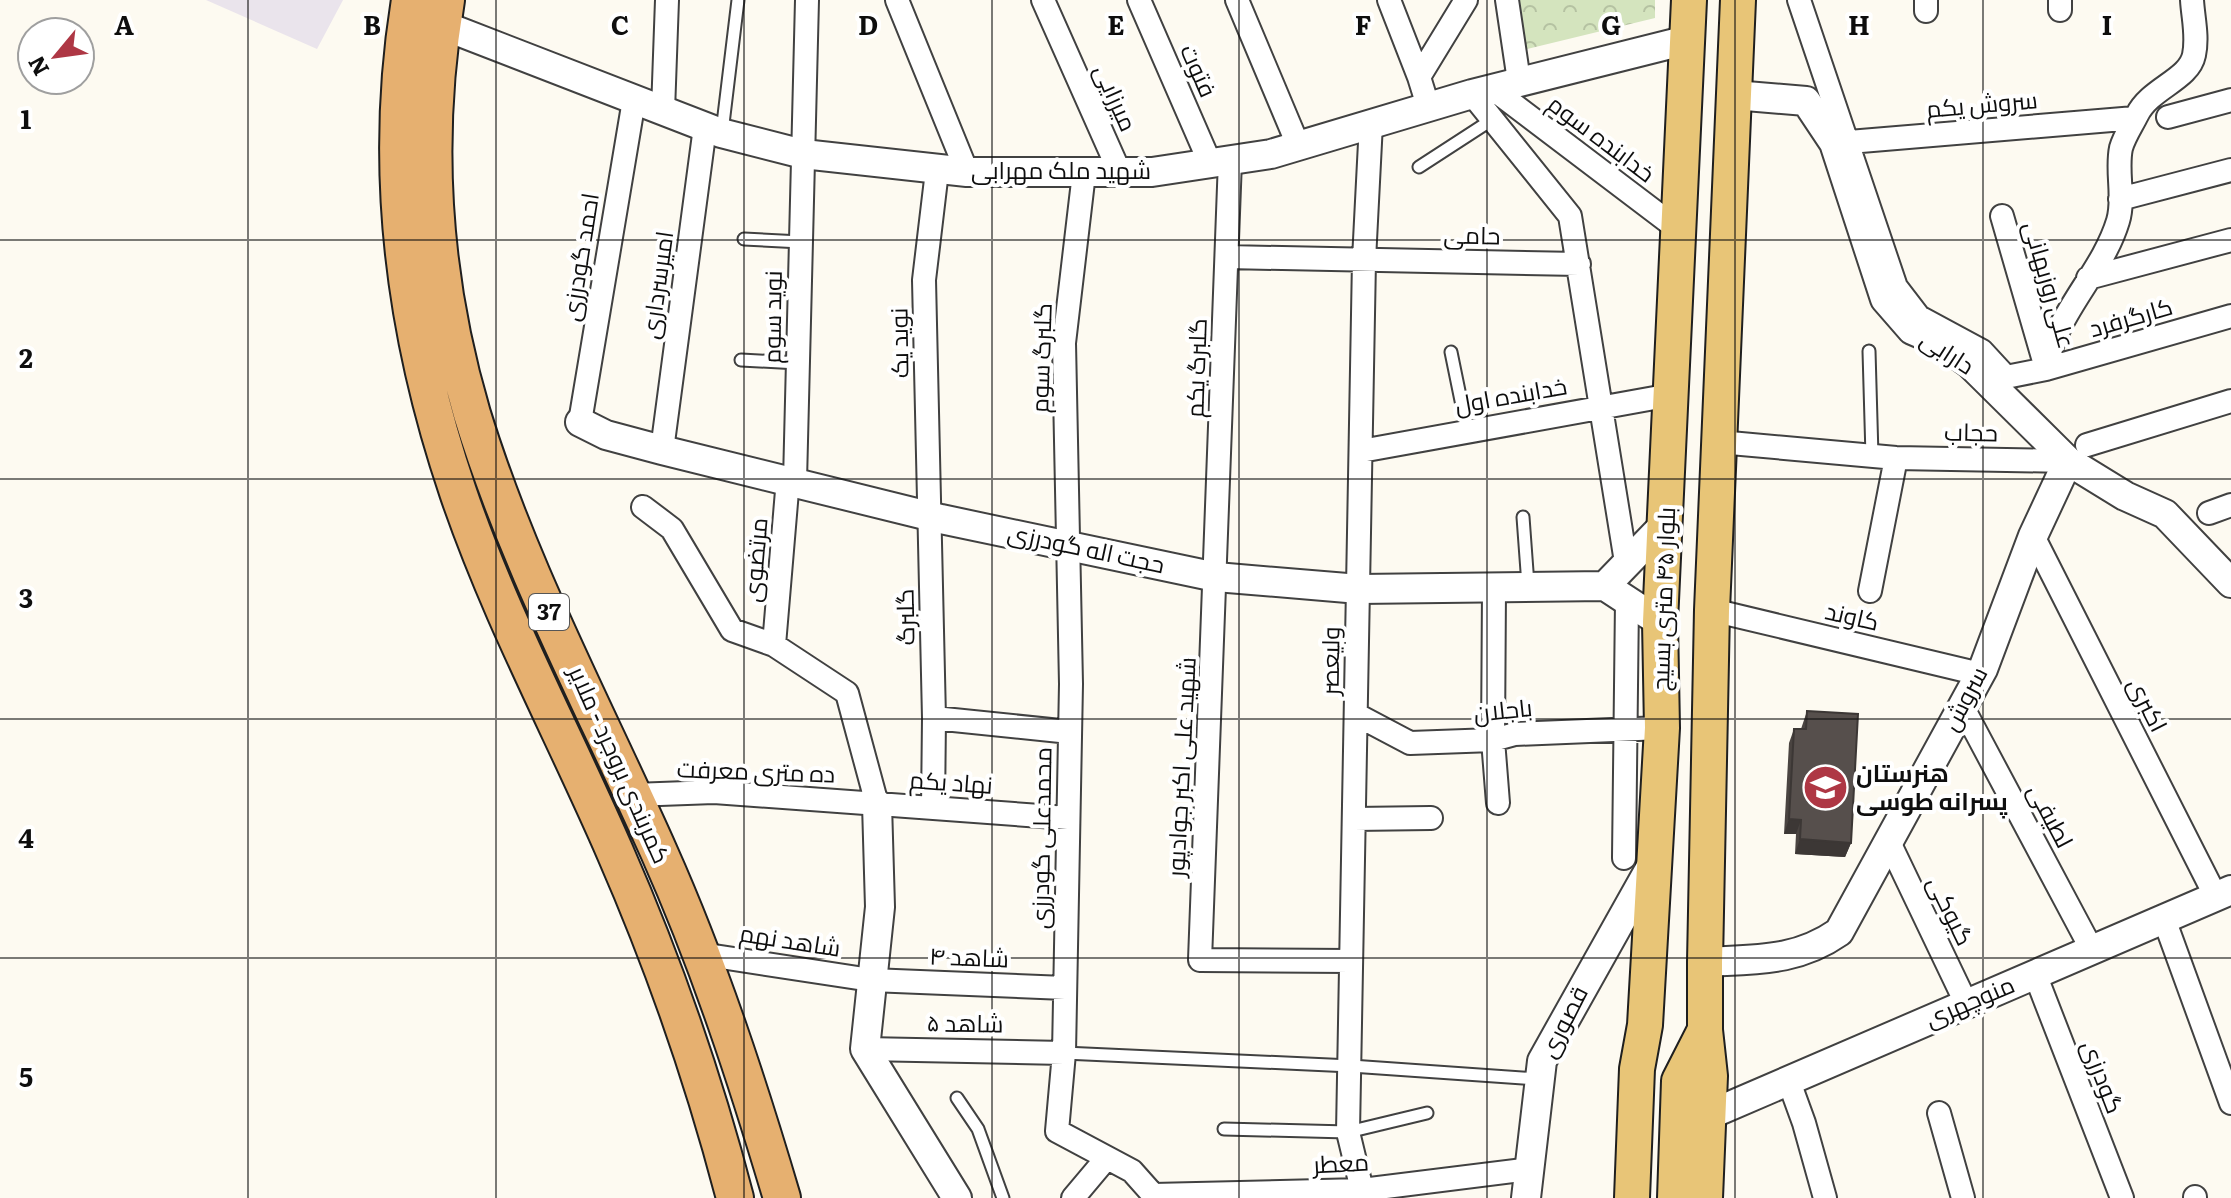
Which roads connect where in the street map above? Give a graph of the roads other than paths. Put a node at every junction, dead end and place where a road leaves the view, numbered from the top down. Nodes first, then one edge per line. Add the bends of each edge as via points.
1 (410, 0) edge
2 (667, 0) edge
3 (738, 0) edge
4 (807, 0) edge
5 (897, 0) edge
6 (1043, 0) edge
7 (1139, 0) edge
8 (1237, 0) edge
9 (1389, 0) edge
10 (1466, 0) edge
11 (1507, 0) edge
12 (1689, 0) edge
13 (1738, 0) edge
14 (1799, 0) edge
15 (2192, 0) edge
16 (444, 13) edge
17 (1687, 40) junction
18 (1419, 77) junction
19 (1495, 88) junction
20 (1734, 95) junction
21 (634, 100) junction
22 (2231, 100) edge
23 (1428, 106) junction
24 (663, 111) junction
25 (2168, 117) dead end
26 (2135, 118) junction
27 (1493, 119) junction
28 (1371, 123) junction
29 (713, 130) junction
30 (1842, 142) junction
31 (1298, 145) junction
32 (803, 154) junction
33 (1220, 162) junction
34 (1419, 167) dead end
35 (2231, 170) edge
36 (937, 171) junction
37 (967, 172) junction
38 (1084, 173) junction
39 (1120, 173) junction
40 (2120, 199) junction
41 (2002, 216) dead end
42 (1679, 230) junction
43 (744, 239) dead end
44 (2231, 240) edge
45 (801, 242) junction
46 (1227, 257) junction
47 (1364, 260) junction
48 (1579, 264) junction
49 (2088, 278) junction
50 (2231, 316) edge
51 (1869, 351) dead end
52 (1451, 352) dead end
53 (741, 360) dead end
54 (798, 363) junction
55 (2046, 369) junction
56 (1671, 395) junction
57 (2231, 401) edge
58 (1603, 407) junction
59 (580, 422) joint
60 (1467, 430) junction
61 (1719, 442) junction
62 (662, 450) junction
63 (1361, 451) junction
64 (2078, 453) junction
65 (1872, 456) junction
66 (1896, 458) junction
67 (792, 480) junction
68 (2231, 505) edge
69 (643, 507) dead end
70 (2209, 513) dead end
71 (930, 516) junction
72 (1523, 517) dead end
73 (1666, 523) junction
74 (2033, 536) junction
75 (1068, 546) junction
76 (1626, 562) junction
77 (1216, 577) junction
78 (2231, 583) edge
79 (1359, 589) junction
80 (1528, 589) junction
81 (1494, 590) junction
82 (1870, 591) dead end
83 (1616, 593) junction
84 (1712, 610) junction
85 (1660, 622) junction
86 (774, 645) junction
87 (1980, 674) junction
88 (1962, 706) junction
89 (1357, 715) junction
90 (934, 718) junction
91 (1627, 728) junction
92 (1662, 728) junction
93 (1070, 732) junction
94 (1493, 740) junction
95 (633, 795) junction
96 (1498, 803) dead end
97 (877, 804) junction
98 (933, 808) junction
99 (1068, 818) junction
100 (1431, 818) dead end
101 (1354, 819) junction
102 (1888, 840) junction
103 (1638, 860) junction
104 (2224, 894) edge
105 (2164, 919) junction
106 (2092, 950) junction
107 (701, 954) junction
108 (1351, 961) junction
109 (1705, 962) junction
110 (2035, 974) junction
111 (871, 980) junction
112 (1065, 988) junction
113 (1966, 1003) junction
114 (1645, 1025) junction
115 (1705, 1030) junction
116 (865, 1049) junction
117 (1064, 1053) junction
118 (1351, 1066) junction
119 (1538, 1079) junction
120 (1788, 1079) junction
121 (1668, 1080) junction
122 (957, 1098) dead end
123 (2231, 1103) edge
124 (1427, 1113) dead end
125 (1939, 1113) dead end
126 (1709, 1115) junction
127 (1224, 1129) dead end
128 (1348, 1132) junction
129 (1105, 1160) junction
130 (1530, 1169) junction
131 (1363, 1194) edge
132 (1155, 1196) edge
133 (735, 1198) edge
134 (782, 1198) edge
135 (957, 1198) edge
136 (1003, 1198) edge
137 (1073, 1198) edge
138 (1526, 1198) edge
139 (1632, 1198) edge
140 (1654, 1198) edge
141 (1675, 1198) edge
142 (1705, 1198) edge
143 (1825, 1198) edge
144 (1963, 1198) edge
145 (2122, 1198) edge

1 - 133 highway, کمربندی بروجرد - ملایر / 37 via 398,90 399,216 414,322 439,432 493,581 650,936 693,1054
2 - 24 street
3 - 29 lane
4 - 32 street, نوید سوم
5 - 37 street
6 - 39 street, میرزایی
7 - 33 street, فتوت
8 - 31 street
9 - 18 street
10 - 18 street
11 - 19 street
12 - 17 main road, بلوار ۴۵ متری بسیج
13 - 20 main road, بلوار ۴۵ متری بسیج
14 - 30 street
15 - 26 street via 2196,35 2188,70 2149,96
16 - 21 street, شهید ملک مهرابی
16 - 95 highway, کمربندی بروجرد - ملایر / 37 via 433,170 439,255 464,383 515,529
17 - 19 street, شهید ملک مهرابی
17 - 42 main road, بلوار ۴۵ متری بسیج
18 - 23 street
19 - 23 street, شهید ملک مهرابی
19 - 27 street
19 - 42 street, خدابنده سوم
20 - 30 street, دارابی via 1806,101
20 - 61 main road, بلوار ۴۵ متری بسیج
21 - 24 street, شهید ملک مهرابی
21 - 59 street, احمد گودرزی
22 - 25 street
23 - 28 street, شهید ملک مهرابی
24 - 29 street, شهید ملک مهرابی
26 - 30 street, سروش یکم
26 - 40 street via 2121,149
27 - 34 lane
27 - 48 street via 1570,216
28 - 31 street, شهید ملک مهرابی
28 - 47 street, ولیعصر
29 - 32 street, شهید ملک مهرابی
29 - 62 street, امیرسرداری
30 - 55 street, کارگرفرد via 1896,287 1919,317 1982,351 2006,377
30 - 64 street, دارابی via 1885,299 1912,330 1969,363
31 - 33 street, شهید ملک مهرابی
32 - 36 street, شهید ملک مهرابی
32 - 45 street, نوید سوم
33 - 39 street, شهید ملک مهرابی
33 - 46 street, گلبرگ یکم
35 - 40 street
36 - 37 street, شهید ملک مهرابی
36 - 71 street, نوید یک via 924,280
37 - 38 street, شهید ملک مهرابی
38 - 39 street, شهید ملک مهرابی
38 - 75 street, گلبرگ سوم via 1064,343
40 - 49 street via 2118,220
41 - 55 street, علی روزبهانی
42 - 56 main road, بلوار ۴۵ متری بسیج
43 - 45 lane
44 - 49 street
45 - 54 street, نوید سوم
46 - 47 street, حامی
46 - 77 street, گلبرگ یکم
47 - 48 street, حامی
47 - 63 street, ولیعصر
48 - 58 street
49 - 55 street via 2049,350
50 - 55 street, کارگرفرد
51 - 65 lane
52 - 60 lane
53 - 54 lane
54 - 67 street, نوید سوم
56 - 58 street, خدابنده اول
56 - 73 main road, بلوار ۴۵ متری بسیج
57 - 64 street, حجاب
58 - 60 street, خدابنده اول
58 - 76 street
59 - 62 street, حجت اله گودرزی
60 - 63 street, خدابنده اول
61 - 65 street, حجاب
61 - 84 main road, بلوار ۴۵ متری بسیج
62 - 67 street, حجت اله گودرزی
63 - 79 street, ولیعصر
64 - 66 street, حجاب
64 - 74 street, سروش
64 - 78 street, دارابی via 2125,496 2165,514
65 - 66 street, حجاب
66 - 82 street
67 - 71 street, حجت اله گودرزی
67 - 86 street, مرتضوی
68 - 70 street
69 - 86 street via 672,529 732,630
71 - 75 street, حجت اله گودرزی
71 - 90 street, گلبرگ
72 - 80 lane
73 - 76 street
73 - 85 main road, بلوار ۴۵ متری بسیج
74 - 87 street, سروش
74 - 104 street, اکبری
75 - 77 street, حجت اله گودرزی
75 - 93 street, محمدعلی گودرزی
76 - 83 street
77 - 79 street, حجت اله گودرزی
77 - 108 street, شهید علی اکبر جوادپور via 1200,960
79 - 81 street, حجت اله گودرزی
79 - 89 street, ولیعصر
80 - 81 street, حجت اله گودرزی
80 - 83 street, حجت اله گودرزی
81 - 94 street
83 - 85 street
83 - 91 street
84 - 87 street, کاوند
84 - 109 main road, بلوار ۴۵ متری بسیج
85 - 92 main road, بلوار ۴۵ متری بسیج
86 - 97 street via 847,693
87 - 88 street, سروش
88 - 102 street, سروش
88 - 106 street, لطیفی
89 - 94 street, باجلان via 1410,743
89 - 101 street, ولیعصر
90 - 93 street
90 - 98 street, گلبرگ
91 - 92 street, باجلان
91 - 94 street, باجلان via 1515,734
91 - 103 street
92 - 103 main road, بلوار ۴۵ متری بسیج
93 - 99 street, محمدعلی گودرزی
94 - 96 street
95 - 97 street, ده متری معرفت via 714,792
95 - 107 highway, کمربندی بروجرد - ملایر / 37
97 - 98 street, نهاد یکم
97 - 111 street via 880,907
98 - 99 street, نهاد یکم
99 - 112 street, محمدعلی گودرزی
100 - 101 street
101 - 108 street, ولیعصر
102 - 109 street, سروش via 1839,932 1824,942 1783,958
102 - 113 street, گیوکی
103 - 114 main road, بلوار ۴۵ متری بسیج
103 - 119 street, قصوری
104 - 105 street, منوچهری
105 - 106 street, منوچهری
105 - 123 street
106 - 110 street, منوچهری
107 - 111 street, شاهد نهم
107 - 134 highway, کمربندی بروجرد - ملایر / 37
108 - 118 street, ولیعصر
109 - 115 main road, بلوار ۴۵ متری بسیج
110 - 113 street, منوچهری
110 - 145 street, گودرزی
111 - 112 street, شاهد ۴
111 - 116 street
112 - 117 street, محمدعلی گودرزی
113 - 120 street, منوچهری
114 - 121 main road
114 - 139 main road, بلوار ۴۵ متری بسیج via 1637,1069
115 - 121 main road
115 - 126 main road, بلوار ۴۵ متری بسیج
116 - 117 street, شاهد ۵
116 - 135 street
117 - 118 lane
117 - 129 street, محمدعلی گودرزی via 1057,1131
118 - 119 lane
118 - 128 street, ولیعصر
119 - 130 street, قصوری
120 - 126 street, منوچهری
120 - 143 street
121 - 140 main road
121 - 141 main road
122 - 136 lane via 978,1129
124 - 128 lane
125 - 144 street
126 - 142 main road, بلوار ۴۵ متری بسیج
127 - 128 lane
128 - 131 street, ولیعصر
129 - 132 street via 1132,1171
129 - 137 street
130 - 131 street, معطر
130 - 138 street, قصوری
131 - 132 street, معطر

